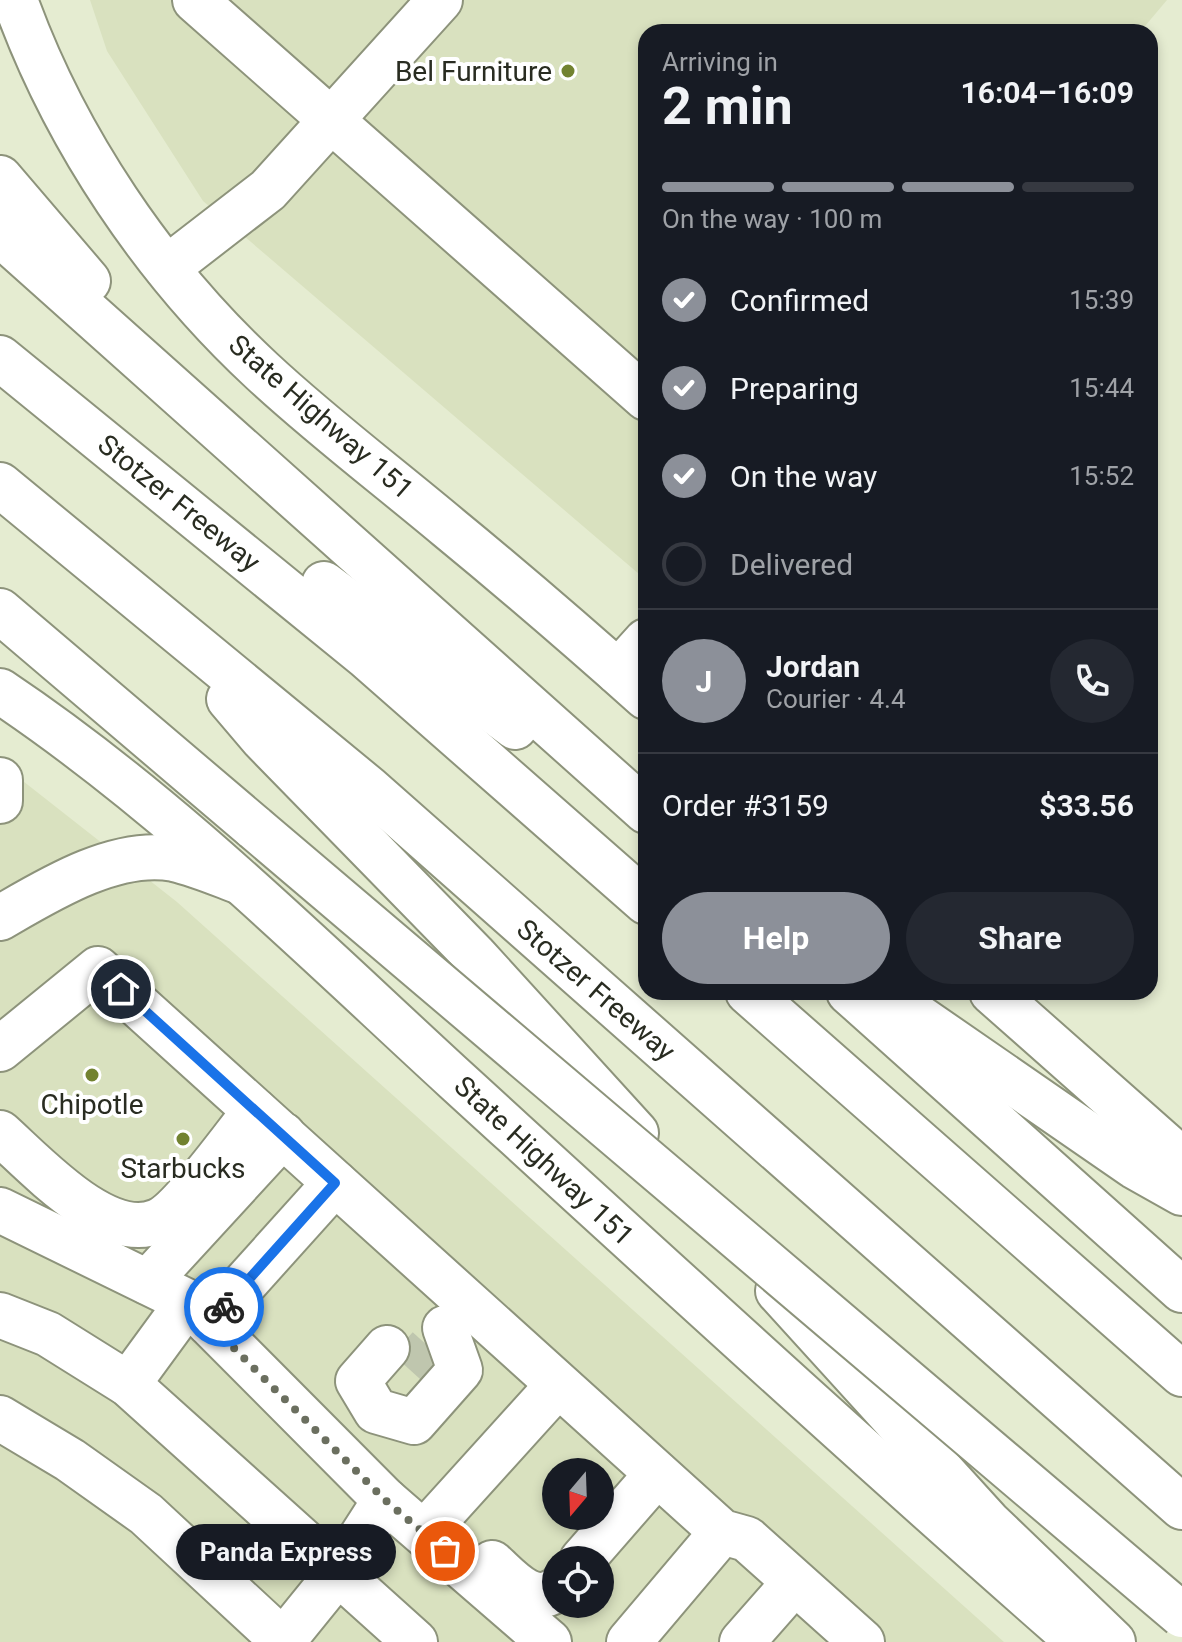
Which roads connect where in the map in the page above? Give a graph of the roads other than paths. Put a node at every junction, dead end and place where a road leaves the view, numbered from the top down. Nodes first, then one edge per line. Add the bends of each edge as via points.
1 (15, 0) edge
2 (195, 0) edge
3 (440, 0) edge
4 (332, 120) junction
5 (0, 178) edge
6 (0, 234) edge
7 (167, 268) junction
8 (12, 368) edge
9 (638, 391) edge
10 (216, 427) junction
11 (0, 485) edge
12 (0, 611) edge
13 (156, 611) junction
14 (637, 670) edge
15 (0, 691) edge
16 (0, 780) edge
17 (0, 801) edge
18 (638, 804) edge
19 (638, 817) edge
20 (238, 881) junction
21 (638, 895) edge
22 (0, 918) edge
23 (757, 1000) edge
24 (858, 1000) edge
25 (895, 1000) edge
26 (1001, 1000) edge
27 (0, 1049) edge
28 (269, 1123) junction
29 (0, 1133) edge
30 (1182, 1160) edge
31 (335, 1183) junction
32 (1182, 1193) edge
33 (0, 1210) edge
34 (148, 1282) junction
35 (1182, 1290) edge
36 (199, 1312) junction
37 (0, 1315) edge
38 (422, 1345) junction
39 (1182, 1374) edge
40 (128, 1384) junction
41 (558, 1385) junction
42 (376, 1411) junction
43 (0, 1418) edge
44 (340, 1451) junction
45 (657, 1474) junction
46 (385, 1500) junction
47 (1182, 1507) edge
48 (431, 1526) junction
49 (722, 1532) junction
50 (599, 1546) edge
51 (338, 1573) junction
52 (794, 1583) junction
53 (542, 1595) edge
54 (1182, 1615) edge
55 (283, 1642) edge
56 (415, 1642) edge
57 (629, 1642) edge
58 (742, 1642) edge
59 (862, 1642) edge
60 (1079, 1642) edge
61 (1113, 1642) edge

1 - 7 main road, State Highway 151 via 77,133
2 - 4 main road
3 - 4 main road
4 - 7 main road via 268,190
4 - 9 main road
5 - 10 main road
6 - 10 main road
7 - 14 main road, State Highway 151 via 260,370
8 - 19 main road via 284,553
8 - 21 main road, Stotzer Freeway via 367,657
10 - 18 main road
11 - 13 main road, Stotzer Freeway
12 - 54 main road, bridge
13 - 47 main road, Stotzer Freeway via 368,788
13 - 61 main road via 263,739 474,955 959,1491
15 - 20 main road, State Highway 151 via 99,764
16 - 17 main road
20 - 22 main road via 171,859 144,858 99,868
20 - 60 main road, State Highway 151 via 788,1386
23 - 39 main road
24 - 35 main road
25 - 32 main road via 1134,1166
26 - 30 main road
27 - 28 main road via 98,969
28 - 29 main road via 160,1220 131,1226 84,1206
28 - 31 main road
28 - 34 main road
31 - 36 main road
31 - 38 main road
33 - 34 main road
34 - 36 main road
36 - 40 main road
36 - 44 main road
37 - 40 main road via 48,1334
38 - 41 main road
38 - 42 main road via 358,1381
38 - 42 main road via 460,1370 414,1422
40 - 51 main road
41 - 45 main road
41 - 48 main road
42 - 44 main road
43 - 55 main road via 146,1514
44 - 46 main road
45 - 49 main road
45 - 50 main road
46 - 48 main road
46 - 51 main road
48 - 53 main road
49 - 52 main road via 747,1539
49 - 57 main road
51 - 55 main road
51 - 56 main road
52 - 58 main road
52 - 59 main road

